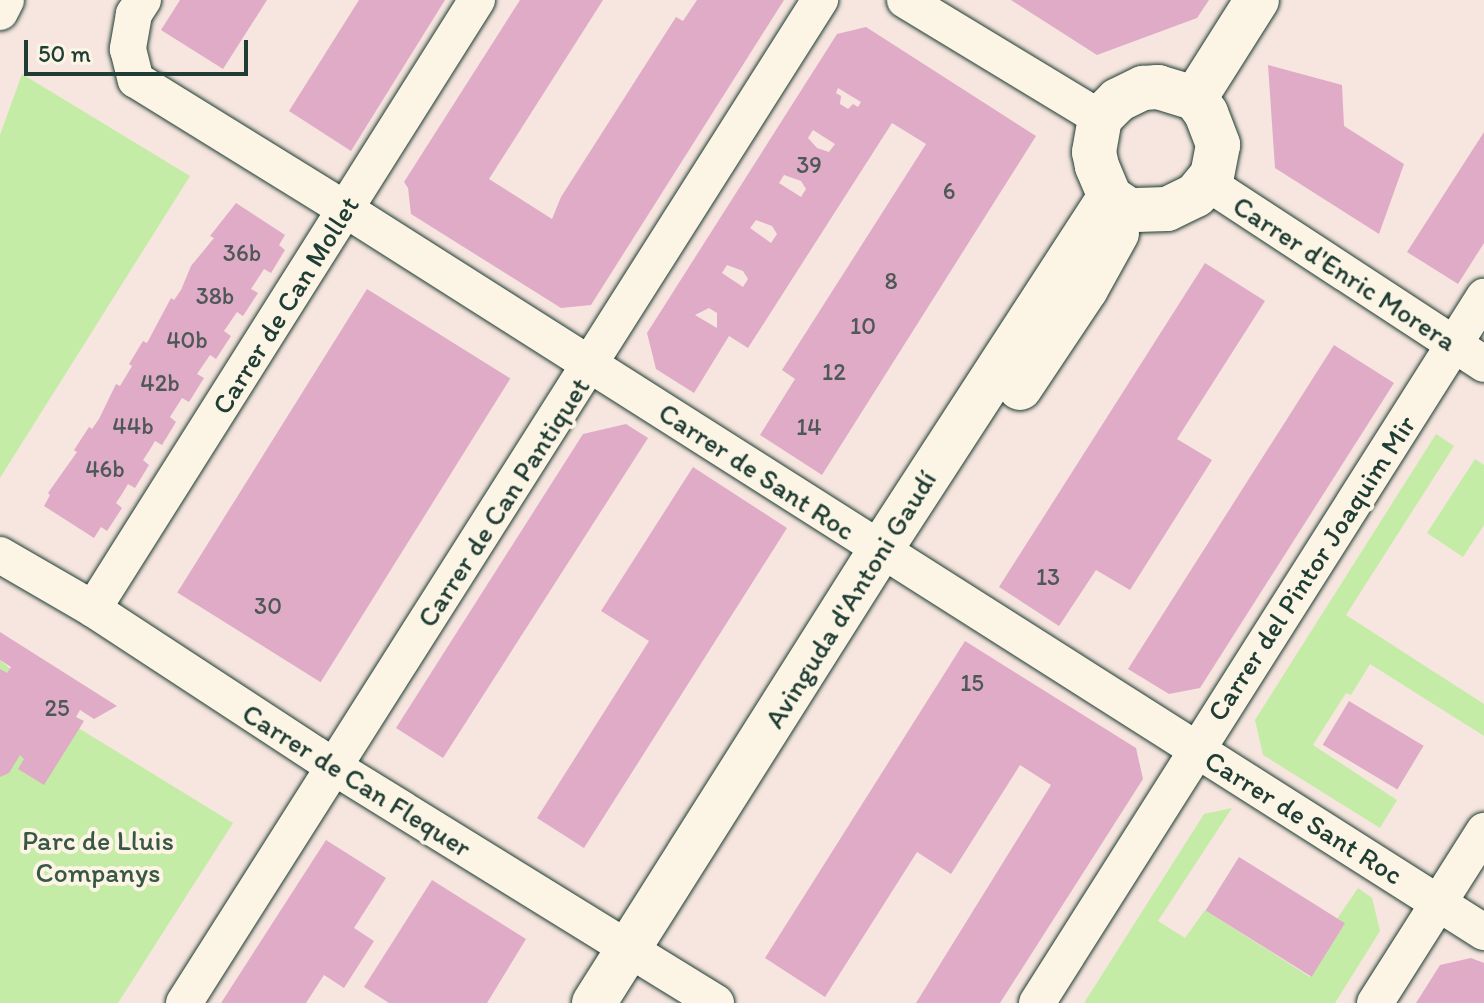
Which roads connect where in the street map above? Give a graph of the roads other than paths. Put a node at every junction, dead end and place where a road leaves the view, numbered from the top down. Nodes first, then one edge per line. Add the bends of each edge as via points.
1 (6, 0) edge
2 (143, 0) edge
3 (477, 0) edge
4 (820, 0) edge
5 (905, 0) edge
6 (1257, 0) edge
7 (0, 12) edge
8 (1195, 98) junction
9 (1100, 118) junction
10 (1206, 182) junction
11 (1120, 204) junction
12 (345, 209) junction
13 (1484, 297) edge
14 (1470, 354) edge
15 (591, 365) junction
16 (0, 555) edge
17 (892, 556) junction
18 (93, 609) junction
19 (1195, 748) junction
20 (334, 767) junction
21 (1484, 831) edge
22 (1437, 901) junction
23 (1484, 932) edge
24 (640, 956) junction
25 (184, 1003) edge
26 (594, 1003) edge
27 (626, 1003) edge
28 (716, 1003) edge
29 (1037, 1003) edge
30 (1375, 1003) edge

1 - 7 street
2 - 12 street, Carrer de Sant Roc via 134,14 128,49 136,80
3 - 12 street, Carrer de Can Mollet
4 - 15 street, Carrer de Can Pantiquet
5 - 9 street
6 - 8 street
8 - 9 street via 1143,88 1118,100
8 - 10 street via 1213,125 1218,145
9 - 11 street via 1094,152
10 - 11 street via 1196,195 1167,209
10 - 14 street, Carrer d'Enric Morera
11 - 17 street, Avinguda d'Antoni Gaudí
12 - 15 street, Carrer de Sant Roc
12 - 18 street, Carrer de Can Mollet
13 - 14 street, Carrer del Pintor Joaquim Mir
14 - 19 street, Carrer del Pintor Joaquim Mir
15 - 17 street, Carrer de Sant Roc
15 - 20 street, Carrer de Can Pantiquet
16 - 18 street, Carrer de Can Flequer
17 - 19 street, Carrer de Sant Roc
17 - 24 street, Avinguda d'Antoni Gaudí
18 - 20 street, Carrer de Can Flequer
19 - 22 street, Carrer de Sant Roc
19 - 29 street, Carrer del Pintor Joaquim Mir
20 - 24 street, Carrer de Can Flequer
20 - 25 street, Carrer de Can Pantiquet
21 - 22 street
22 - 23 street, Carrer de Sant Roc
22 - 30 street
24 - 26 street, Avinguda d'Antoni Gaudí
24 - 27 street, Avinguda d'Antoni Gaudí
24 - 28 street, Carrer de Can Flequer

